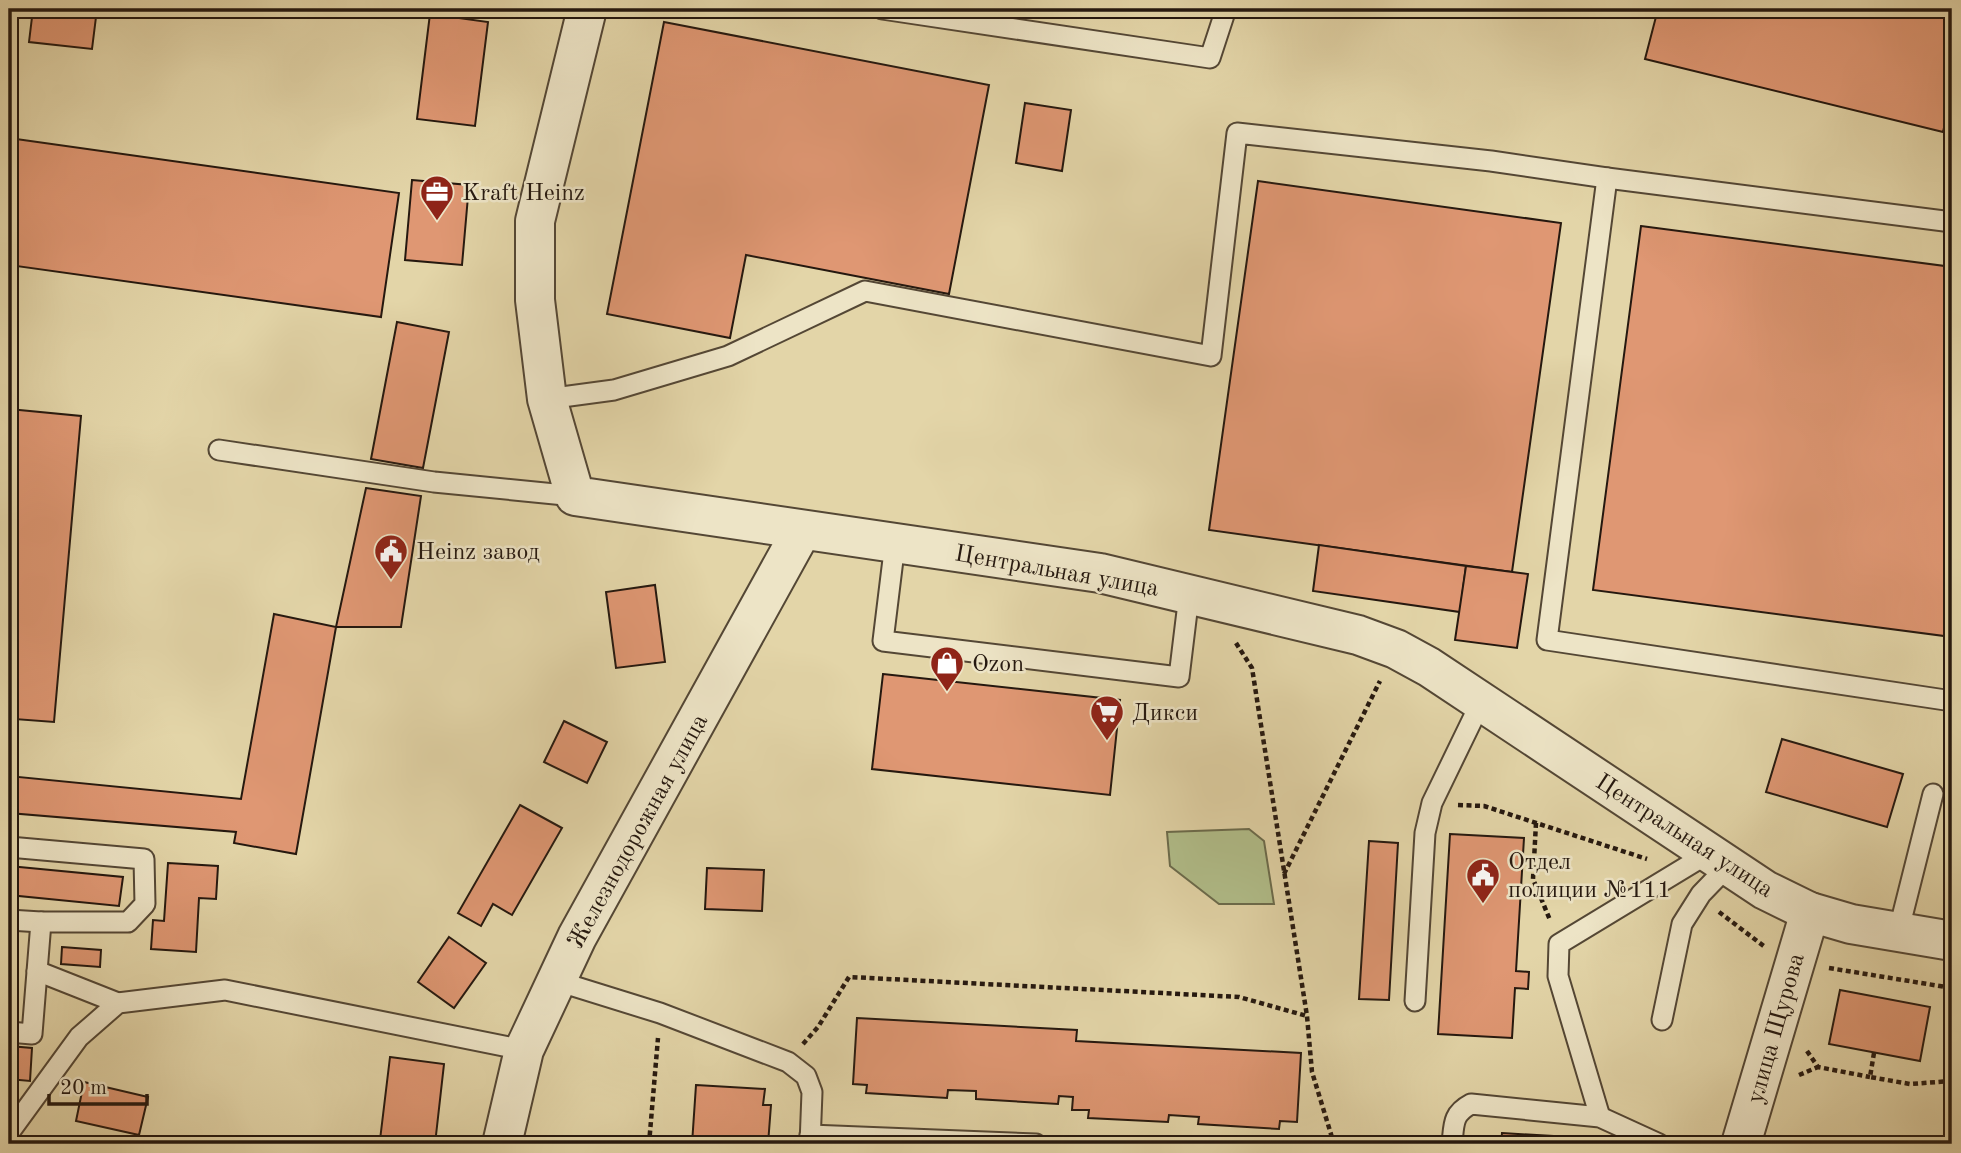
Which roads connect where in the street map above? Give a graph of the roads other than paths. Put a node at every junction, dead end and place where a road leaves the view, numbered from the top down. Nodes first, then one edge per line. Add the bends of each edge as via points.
1 (587, 9) edge
2 (882, 9) edge
3 (1226, 9) edge
4 (1607, 178) junction
5 (1952, 222) edge
6 (547, 399) junction
7 (219, 450) dead end
8 (575, 496) junction
9 (802, 530) junction
10 (895, 543) junction
11 (1189, 595) junction
12 (1952, 701) edge
13 (1481, 702) junction
14 (1933, 794) dead end
15 (9, 847) edge
16 (1719, 859) junction
17 (1810, 912) junction
18 (9, 919) edge
19 (41, 922) junction
20 (1898, 933) junction
21 (1952, 941) edge
22 (37, 971) junction
23 (557, 981) junction
24 (1415, 1000) dead end
25 (118, 1003) junction
26 (1661, 1020) dead end
27 (9, 1032) edge
28 (524, 1050) junction
29 (1600, 1117) junction
30 (9, 1133) edge
31 (1625, 1137) edge
32 (810, 1140) edge
33 (502, 1144) edge
34 (1036, 1144) edge
35 (1452, 1144) edge
36 (1659, 1144) edge
37 (1741, 1144) edge

1 - 6 street via 535,221 535,300
2 - 3 lane via 1210,58
4 - 5 lane
4 - 6 lane via 1237,133 1210,356 865,291 728,356 614,390
4 - 12 lane via 1547,640
6 - 8 street
7 - 8 lane via 434,482
8 - 9 street, Центральная улица
9 - 10 street, Центральная улица
9 - 23 street, Железнодорожная улица
10 - 11 street, Центральная улица via 1100,573
10 - 11 lane via 883,640 1179,677
11 - 13 street, Центральная улица via 1358,635 1396,649
13 - 16 street, Центральная улица
13 - 24 lane via 1432,803 1425,833
14 - 20 lane
15 - 19 lane via 144,859 145,904 128,922
16 - 17 street, Центральная улица via 1765,890
16 - 26 lane via 1682,924
16 - 29 lane via 1559,944 1558,976
17 - 20 street, Центральная улица
17 - 37 street, улица Щурова
18 - 19 lane
19 - 22 lane
20 - 21 street, Центральная улица
22 - 25 lane
22 - 27 lane via 32,1034
23 - 28 street, Железнодорожная улица
23 - 32 lane via 660,1013 788,1062 806,1076 812,1092
25 - 28 lane via 225,990
25 - 30 lane via 79,1037
28 - 33 street, Железнодорожная улица
29 - 31 lane
29 - 35 lane via 1471,1104 1460,1110 1454,1121
31 - 36 lane
32 - 34 lane

